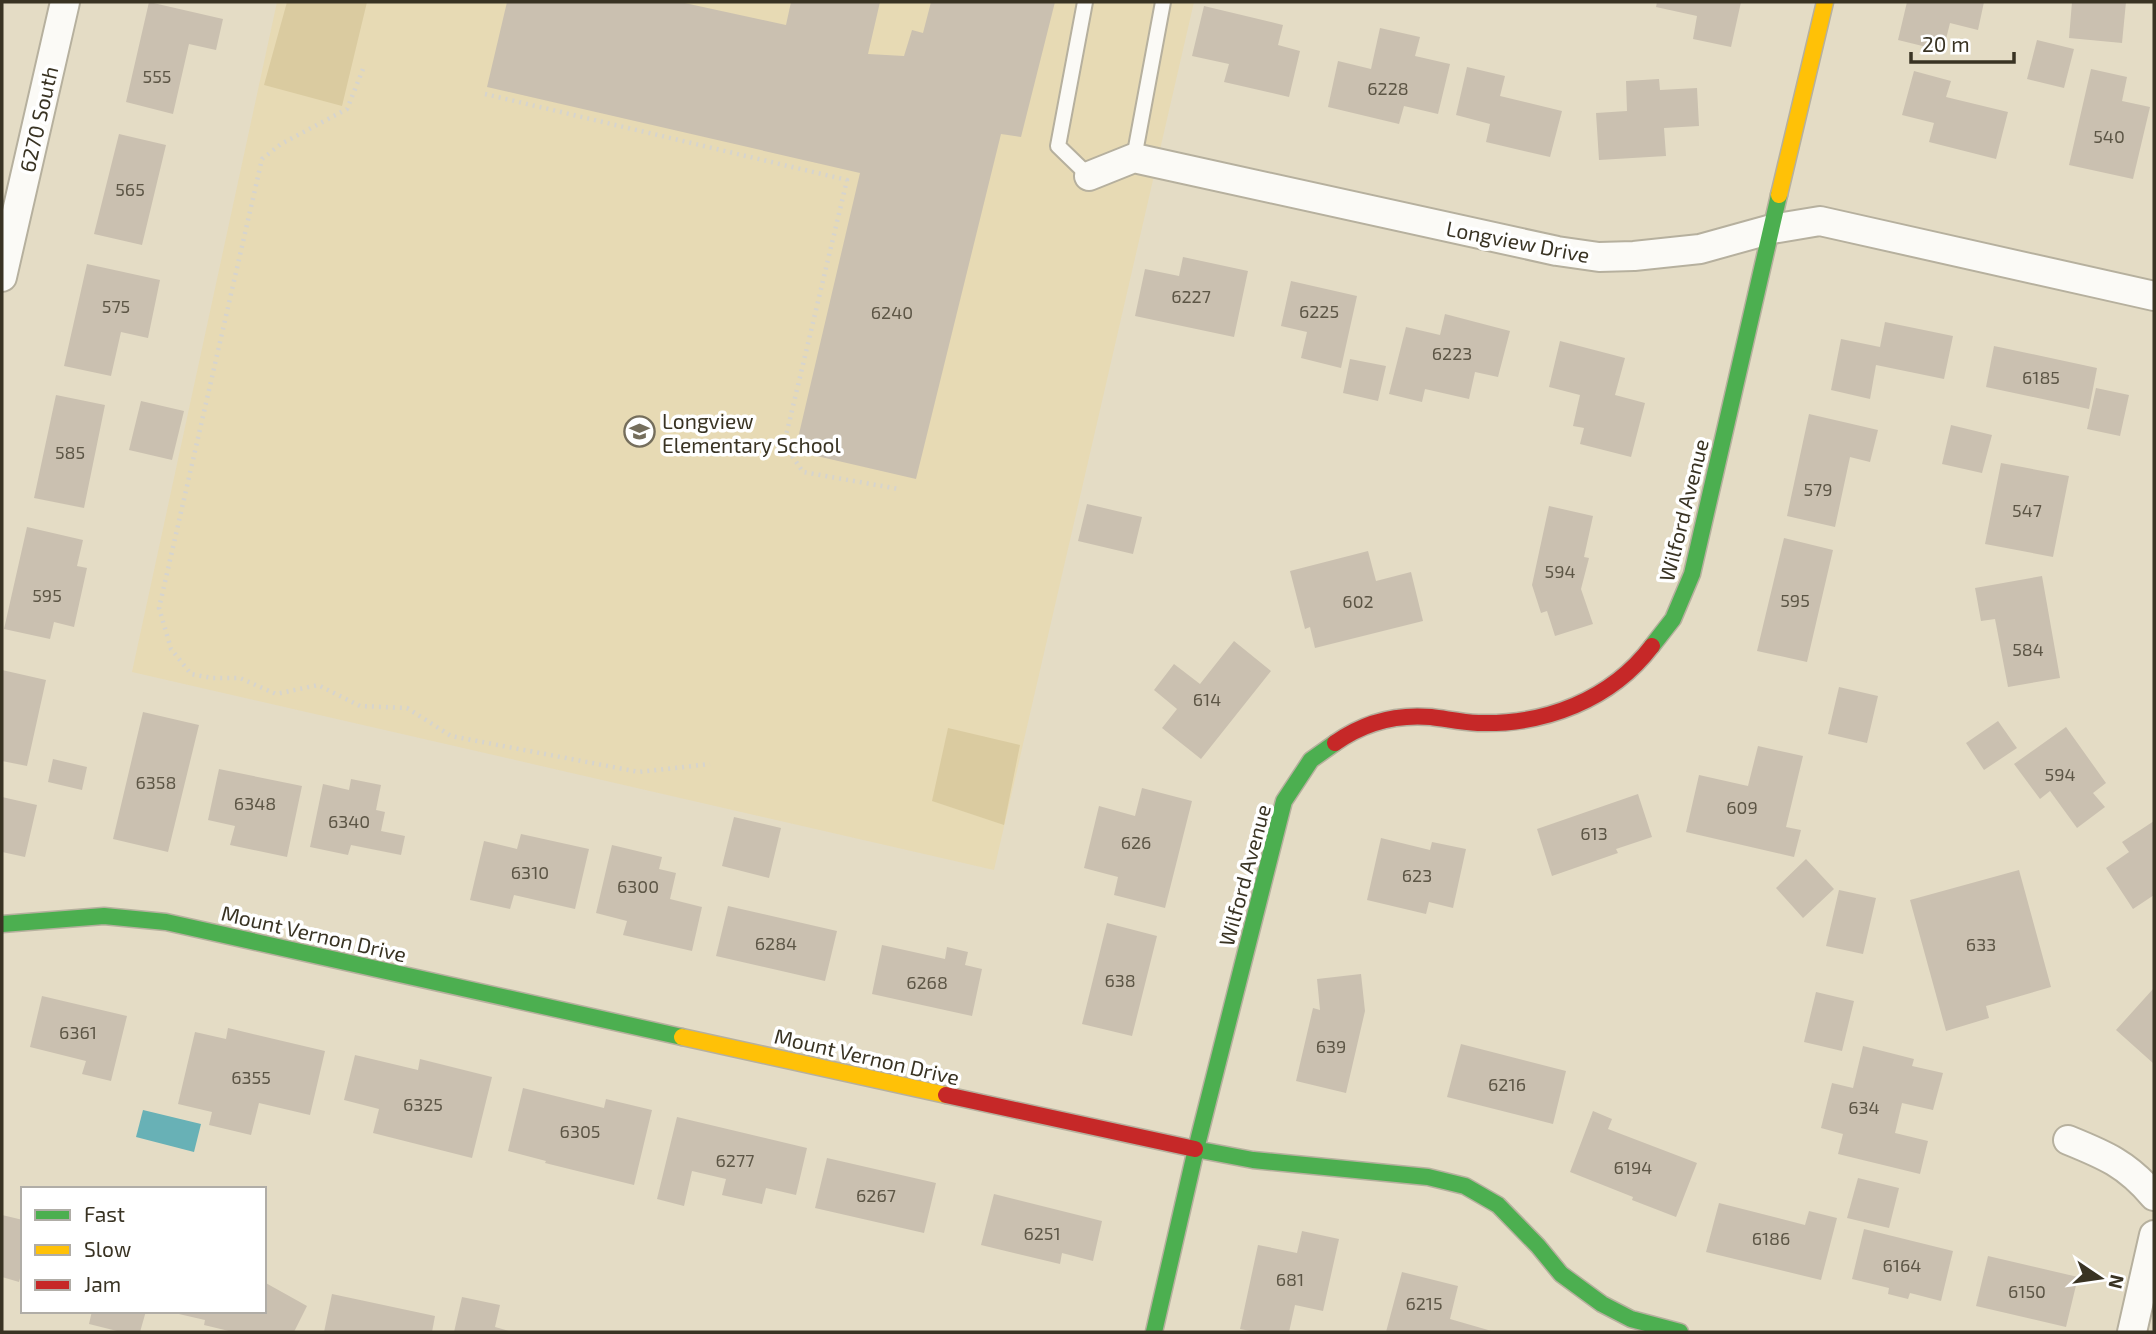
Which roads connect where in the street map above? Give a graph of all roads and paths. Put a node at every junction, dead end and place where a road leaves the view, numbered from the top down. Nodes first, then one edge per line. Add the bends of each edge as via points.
1 (65, 2) edge
2 (1084, 2) edge
3 (1163, 2) edge
4 (1825, 2) edge
5 (363, 69) dead end
6 (485, 94) dead end
7 (1134, 158) junction
8 (1089, 176) joint
9 (1772, 229) junction
10 (2, 277) edge
11 (2154, 296) edge
12 (899, 489) dead end
13 (710, 764) dead end
14 (2, 924) edge
15 (2068, 1140) dead end
16 (1196, 1149) junction
17 (2154, 1196) edge
18 (2154, 1235) edge
19 (1154, 1332) edge
20 (1680, 1332) edge
21 (2132, 1332) edge

1 - 10 street, 6270 South
2 - 8 lane via 1058,146
3 - 7 lane
4 - 9 street, Wilford Avenue
5 - 13 path via 347,109 262,159 159,608 171,649 191,674 240,678 276,694 318,685 360,705 407,708 451,736 639,772
6 - 12 path via 847,180 784,443 803,472
7 - 8 street
7 - 9 street, Longview Drive via 1599,257 1700,249
9 - 11 street, Longview Drive via 1820,221
9 - 16 street, Wilford Avenue via 1692,573 1673,620 1642,660 1610,688 1565,710 1517,723 1390,718 1349,733 1311,761 1284,801
14 - 16 street, Mount Vernon Drive via 104,916 166,922
15 - 17 street via 2111,1157
16 - 19 street, Wilford Avenue
16 - 20 street, Mount Vernon Drive via 1253,1160 1428,1177 1465,1186 1498,1205 1561,1274 1602,1304 1630,1319
18 - 21 street

